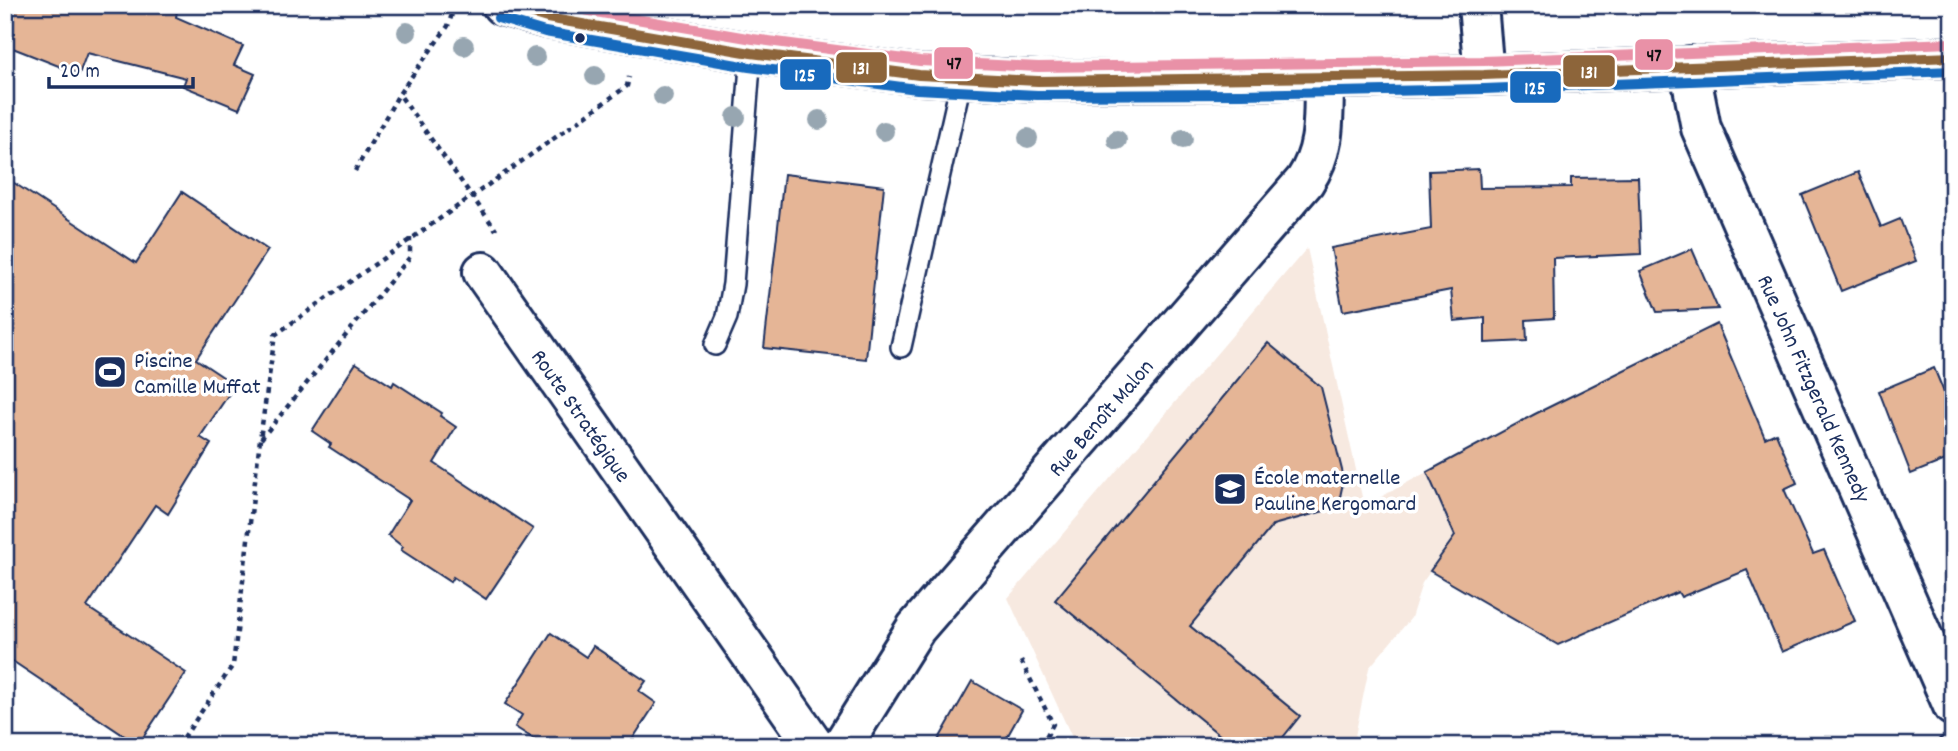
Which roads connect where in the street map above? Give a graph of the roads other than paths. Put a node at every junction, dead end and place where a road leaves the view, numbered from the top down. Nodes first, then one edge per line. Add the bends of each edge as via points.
1 (502, 5) edge
2 (1478, 5) edge
3 (751, 53) junction
4 (1953, 57) edge
5 (1689, 66) junction
6 (1484, 75) junction
7 (962, 77) junction
8 (1324, 78) junction
9 (483, 272) road end
10 (715, 345) dead end
11 (901, 347) dead end
12 (1953, 706) edge
13 (1953, 743) edge
14 (815, 746) edge
15 (842, 746) edge
16 (1948, 746) edge

1 - 3 street via 547,18
2 - 6 street
3 - 7 street
3 - 10 lane via 733,284 727,317
4 - 5 street
5 - 6 street
5 - 12 street, Rue John Fitzgerald Kennedy via 1701,128
6 - 8 street
7 - 8 street via 1038,81
7 - 11 lane
8 - 15 street, Rue Benoît Malon via 1322,141 1306,181 916,628
9 - 14 street, Route Stratégique
13 - 16 lane

